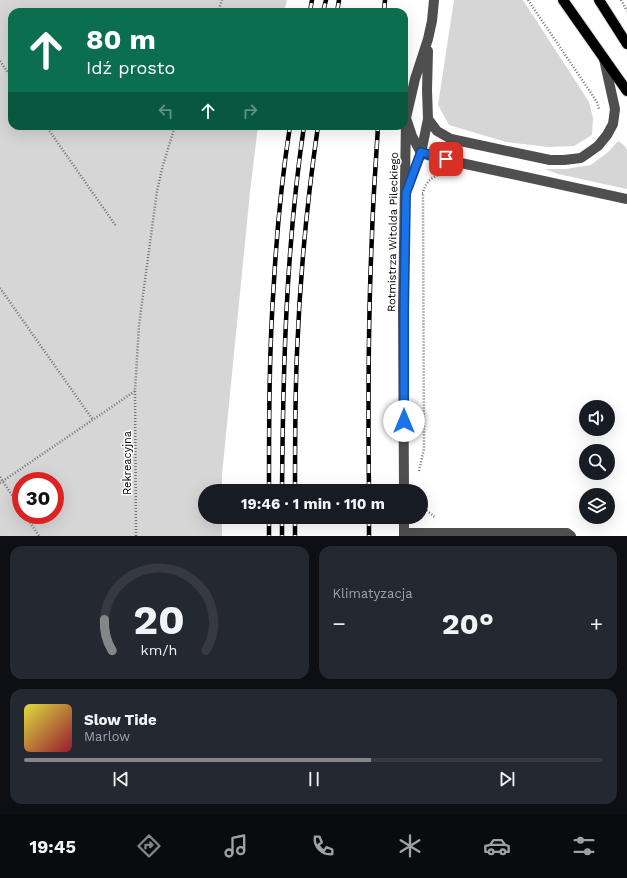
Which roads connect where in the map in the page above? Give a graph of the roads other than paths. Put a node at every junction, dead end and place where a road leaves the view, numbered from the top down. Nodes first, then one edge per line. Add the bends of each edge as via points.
1 (434, 0) edge
2 (563, 0) edge
3 (599, 0) edge
4 (428, 39) junction
5 (627, 44) edge
6 (604, 58) junction
7 (627, 91) edge
8 (408, 109) edge
9 (428, 119) junction
10 (408, 124) edge
11 (406, 130) edge
12 (421, 152) junction
13 (406, 193) junction
14 (627, 199) edge
15 (404, 484) edge
16 (404, 534) edge
17 (571, 536) edge

1 - 4 street
2 - 6 main road
3 - 5 main road
4 - 8 street, Rotmistrza Witolda Pileckiego
4 - 9 street
6 - 7 main road
6 - 9 street via 615,109 613,124 598,146 581,158 550,160 451,139 437,131
9 - 12 street
10 - 12 street
11 - 13 street, Rotmistrza Witolda Pileckiego
12 - 13 street
12 - 14 street via 438,158
13 - 15 street, Rotmistrza Witolda Pileckiego
16 - 17 street via 566,533

